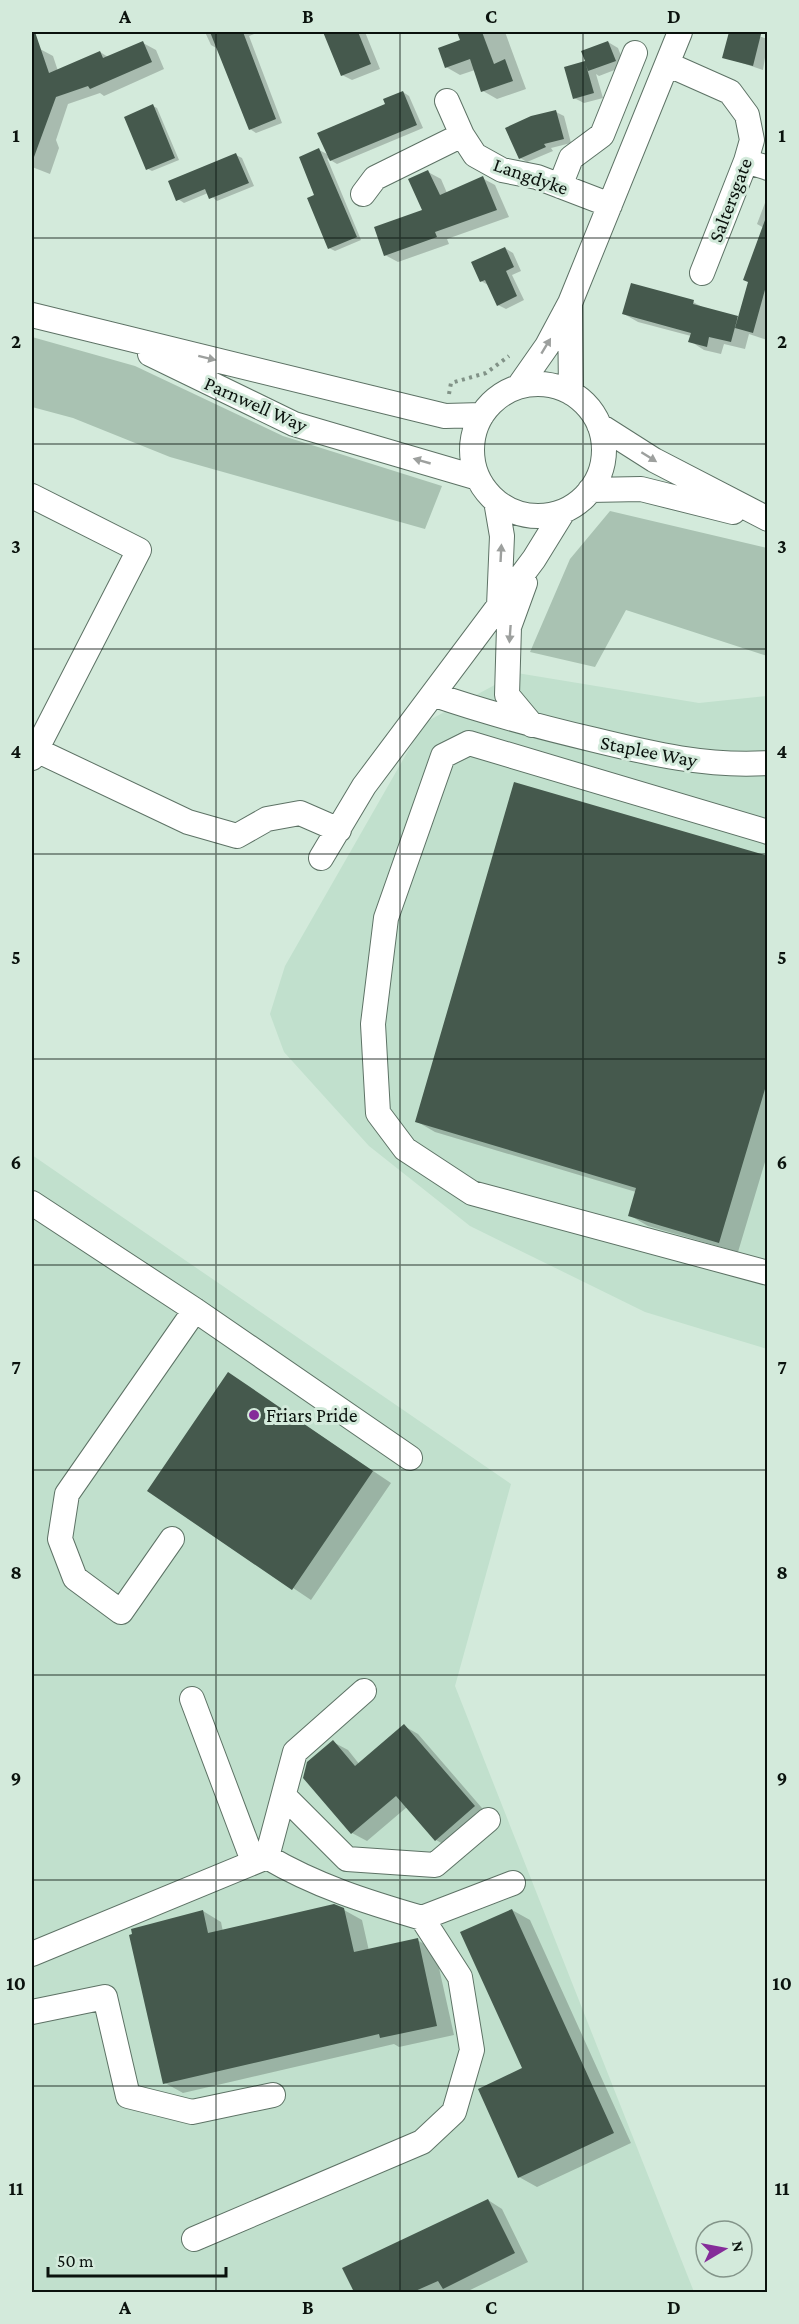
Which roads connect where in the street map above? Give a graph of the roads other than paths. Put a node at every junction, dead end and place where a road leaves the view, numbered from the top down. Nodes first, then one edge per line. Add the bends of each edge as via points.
1 (680, 32) edge
2 (635, 53) dead end
3 (667, 64) junction
4 (447, 101) dead end
5 (462, 135) junction
6 (757, 165) edge
7 (560, 186) junction
8 (363, 194) dead end
9 (610, 205) junction
10 (702, 273) dead end
11 (570, 303) junction
12 (32, 315) edge
13 (110, 334) junction
14 (519, 386) junction
15 (571, 393) junction
16 (482, 415) junction
17 (599, 425) junction
18 (478, 478) junction
19 (590, 490) junction
20 (32, 496) edge
21 (496, 501) junction
22 (563, 512) junction
23 (768, 520) edge
24 (534, 559) junction
25 (499, 606) junction
26 (435, 695) junction
27 (532, 725) junction
28 (33, 752) edge
29 (768, 764) edge
30 (339, 830) junction
31 (768, 832) edge
32 (321, 858) dead end
33 (32, 1203) edge
34 (768, 1273) edge
35 (195, 1310) junction
36 (410, 1458) dead end
37 (172, 1539) dead end
38 (364, 1691) dead end
39 (192, 1699) dead end
40 (285, 1797) junction
41 (488, 1820) dead end
42 (260, 1859) junction
43 (513, 1883) dead end
44 (422, 1918) junction
45 (32, 1954) edge
46 (32, 2012) edge
47 (273, 2095) dead end
48 (194, 2239) dead end

1 - 3 street
2 - 7 street via 602,135 571,158
3 - 6 street, Saltersgate via 730,92 747,115
3 - 9 street
4 - 5 street, Langdyke
5 - 7 street, Langdyke via 475,155 502,170
5 - 8 street via 375,178
6 - 10 street, Saltersgate
7 - 9 street, Langdyke
9 - 11 street
14 -> 11 street
11 - 15 street
12 - 13 street, Parnwell Way
13 -> 16 street, Parnwell Way via 446,416
18 -> 13 street, Parnwell Way via 294,424
14 - 15 street via 555,386
14 - 16 street via 492,402
15 - 17 street via 588,406
16 - 18 street via 473,435 472,457
17 - 19 street via 604,448 601,470
17 -> 23 street via 654,460
18 - 21 street
19 - 22 street
19 - 23 street via 641,489
20 - 28 street via 139,550
21 - 22 street via 511,511 528,515
25 -> 21 street via 502,536
22 - 24 street
24 - 25 street
24 -> 27 street via 509,627 507,695
25 - 26 street
26 - 27 street, Staplee Way
26 - 30 street via 364,786
27 - 29 street, Staplee Way via 668,758
28 - 30 street via 188,822 237,836 267,819 300,813
30 - 32 street
31 - 34 street via 469,743 443,756 386,918 373,1024 378,1113 405,1149 471,1194
33 - 35 street
35 - 36 street
35 - 37 street via 67,1494 60,1539 75,1578 121,1612
38 - 40 street via 296,1752
39 - 42 street
40 - 41 street via 347,1859 435,1865
40 - 42 street
42 - 44 street via 344,1895
42 - 45 street
43 - 44 street
44 - 48 street via 460,1977 471,2050 454,2112 422,2142
46 - 47 street via 105,1997 128,2096 192,2112

